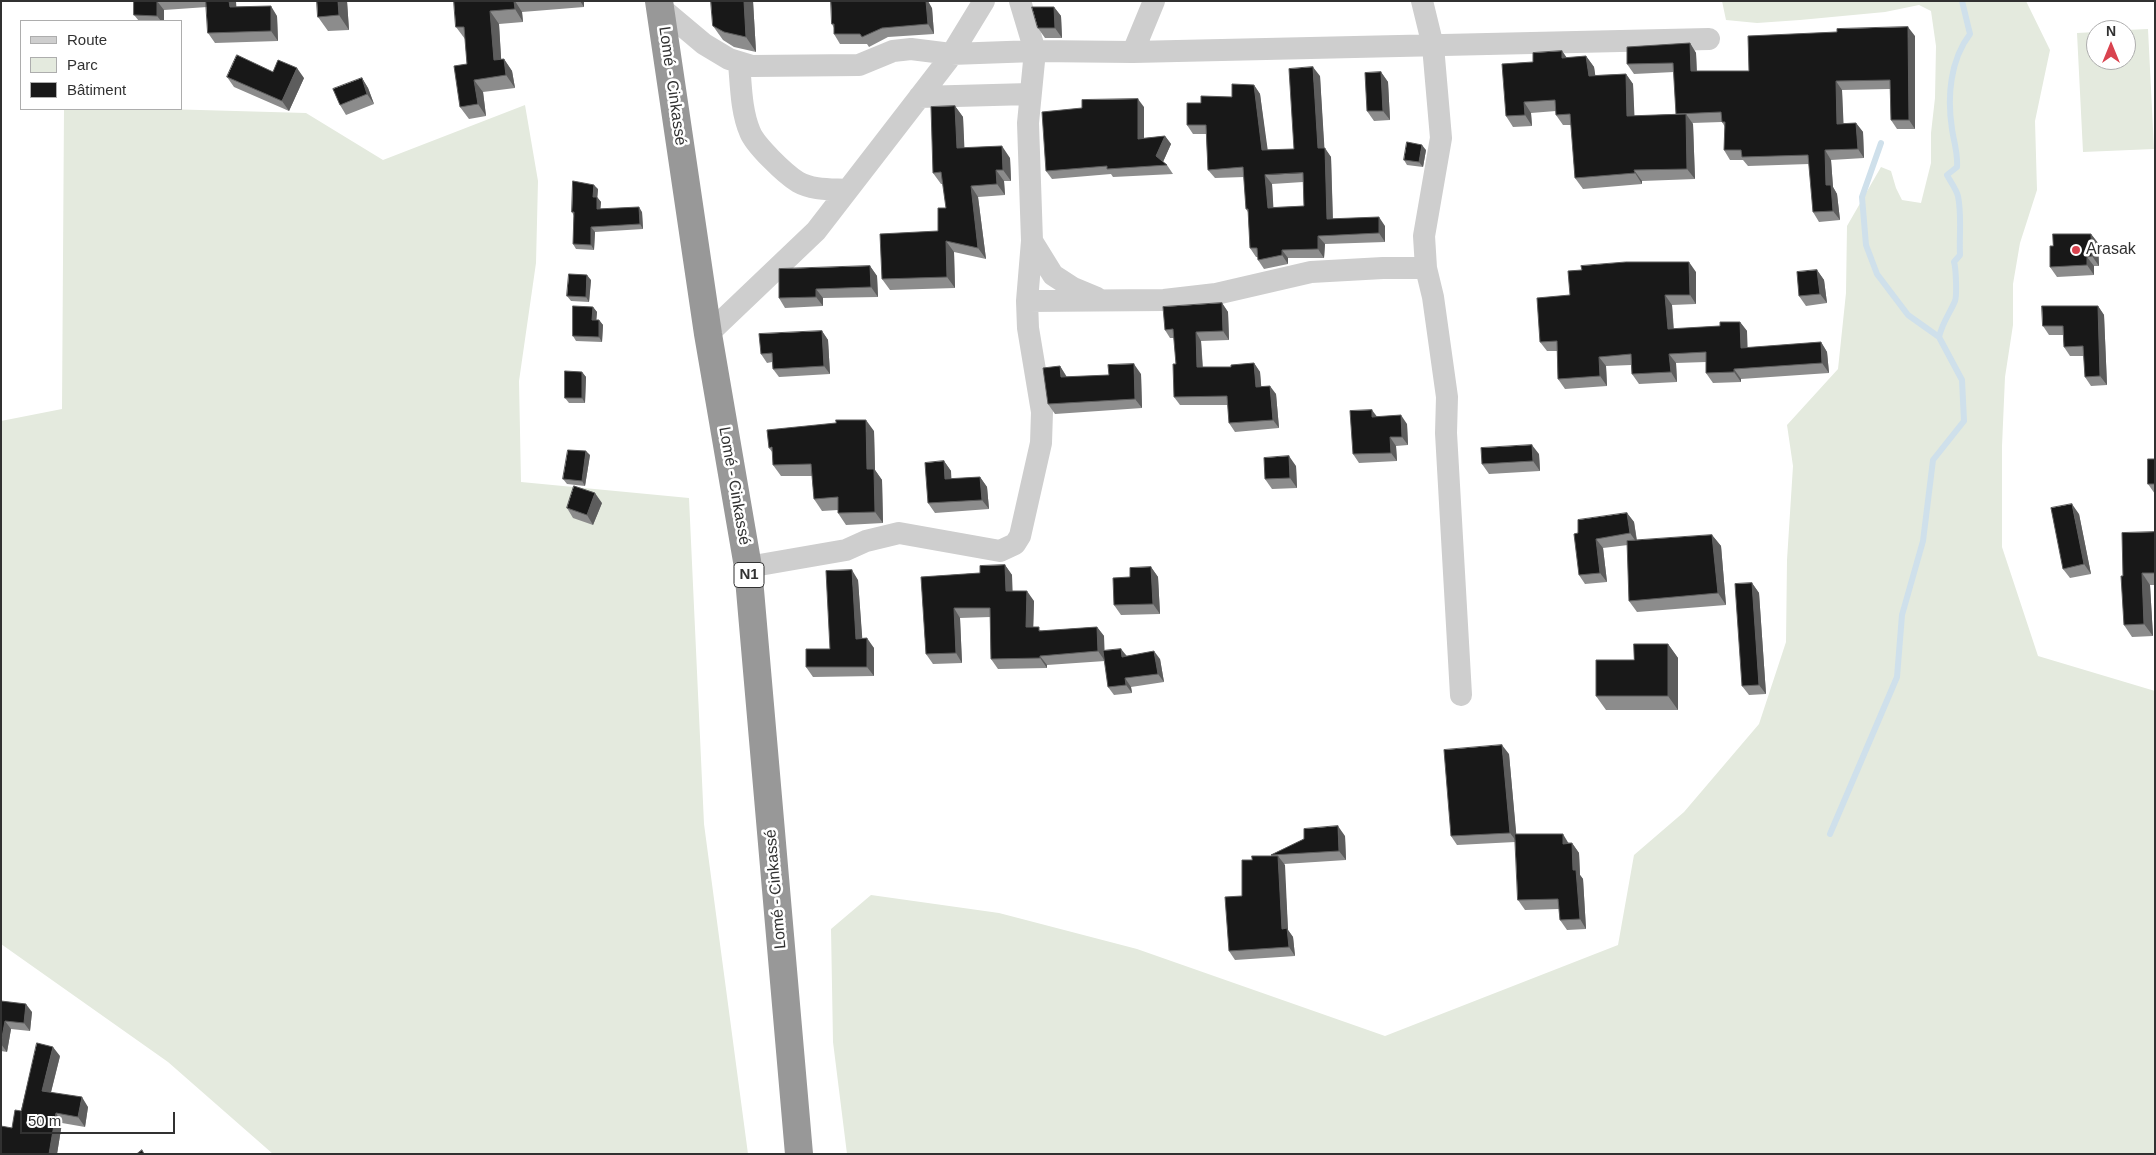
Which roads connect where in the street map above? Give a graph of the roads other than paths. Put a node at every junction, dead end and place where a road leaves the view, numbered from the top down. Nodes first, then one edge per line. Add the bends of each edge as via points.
1 (984, 1) edge
2 (1020, 1) edge
3 (1154, 1) edge
4 (1422, 1) edge
5 (660, 4) edge
6 (1709, 39) dead end
7 (1433, 46) junction
8 (1035, 51) junction
9 (1133, 52) junction
10 (951, 54) junction
11 (739, 63) junction
12 (1030, 94) junction
13 (919, 98) junction
14 (847, 190) junction
15 (1032, 241) junction
16 (1426, 268) junction
17 (1027, 301) junction
18 (1105, 301) junction
19 (708, 334) junction
20 (748, 567) junction
21 (1461, 695) dead end
22 (799, 1154) edge

1 - 10 street
2 - 8 street
3 - 9 street
4 - 7 street
5 - 11 street via 704,44
5 - 19 highway, Lomé - Cinkassé / N1
6 - 7 street
7 - 9 street
7 - 16 street via 1441,138 1424,236
8 - 9 street
8 - 10 street
8 - 12 street
10 - 11 street via 911,49 893,51 858,64 752,66
10 - 13 street
11 - 14 street via 750,132 760,147 798,182
12 - 13 street
12 - 15 street via 1028,156
13 - 14 street
14 - 19 street via 816,231
15 - 17 street
15 - 18 street via 1052,275
16 - 18 street via 1311,272 1216,294 1164,300
16 - 21 street via 1447,397 1446,433
17 - 18 street
17 - 20 street via 1028,328 1042,412 1041,443 1016,544 1000,551 899,533 846,550
19 - 20 highway, Lomé - Cinkassé / N1
20 - 22 highway, Lomé - Cinkassé / N1

